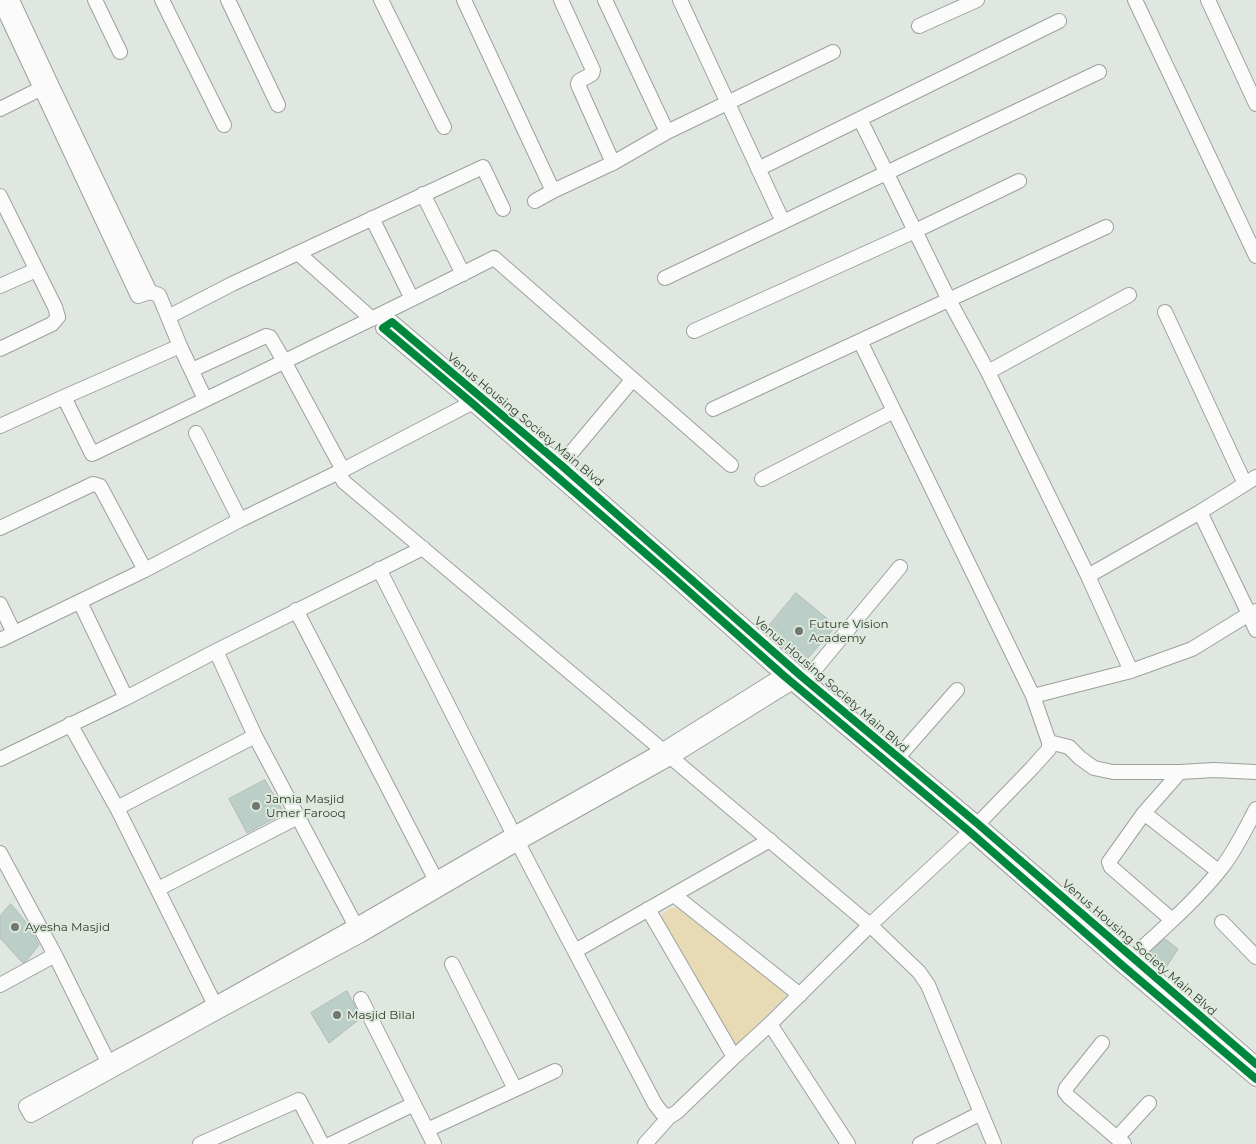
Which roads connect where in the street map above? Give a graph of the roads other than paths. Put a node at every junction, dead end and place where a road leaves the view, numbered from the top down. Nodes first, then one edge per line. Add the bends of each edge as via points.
1 (12, 0) edge
2 (94, 0) edge
3 (162, 0) edge
4 (228, 0) edge
5 (381, 0) edge
6 (464, 0) edge
7 (561, 0) edge
8 (605, 0) edge
9 (977, 0) edge
10 (1135, 0) edge
11 (1208, 0) edge
12 (0, 1) edge
13 (684, 1) edge
14 (9, 20) edge
15 (1059, 21) dead end
16 (919, 26) dead end
17 (120, 52) dead end
18 (833, 52) dead end
19 (1099, 72) dead end
20 (46, 86) junction
21 (727, 102) junction
22 (1256, 104) edge
23 (278, 105) dead end
24 (0, 108) edge
25 (860, 119) junction
26 (224, 125) dead end
27 (444, 127) dead end
28 (667, 132) junction
29 (614, 163) junction
30 (758, 169) junction
31 (886, 173) junction
32 (1019, 181) dead end
33 (553, 190) junction
34 (423, 194) junction
35 (535, 201) dead end
36 (2, 203) edge
37 (503, 209) dead end
38 (372, 218) junction
39 (783, 222) junction
40 (1106, 228) dead end
41 (915, 232) junction
42 (298, 253) junction
43 (1256, 256) edge
44 (36, 270) junction
45 (463, 274) junction
46 (665, 278) dead end
47 (0, 286) edge
48 (1129, 296) dead end
49 (412, 300) junction
50 (949, 300) junction
51 (1166, 312) dead end
52 (168, 317) junction
53 (382, 323) junction
54 (694, 331) dead end
55 (860, 341) junction
56 (180, 346) junction
57 (0, 349) edge
58 (284, 361) junction
59 (192, 370) junction
60 (988, 372) junction
61 (632, 379) junction
62 (64, 397) junction
63 (205, 399) junction
64 (477, 400) junction
65 (713, 409) dead end
66 (894, 410) junction
67 (0, 426) edge
68 (196, 433) dead end
69 (731, 465) dead end
70 (557, 469) junction
71 (340, 471) junction
72 (762, 479) dead end
73 (1250, 481) edge
74 (1200, 512) junction
75 (240, 520) junction
76 (0, 528) edge
77 (423, 548) junction
78 (900, 568) dead end
79 (379, 569) junction
80 (145, 570) junction
81 (1088, 576) junction
82 (80, 602) junction
83 (0, 604) edge
84 (296, 610) junction
85 (1253, 613) edge
86 (1256, 630) edge
87 (14, 633) junction
88 (0, 640) edge
89 (216, 651) junction
90 (1131, 671) junction
91 (795, 676) junction
92 (957, 690) dead end
93 (1033, 696) junction
94 (126, 698) junction
95 (70, 724) junction
96 (255, 736) junction
97 (1049, 742) junction
98 (668, 753) junction
99 (0, 759) edge
100 (894, 762) junction
101 (1180, 772) junction
102 (1256, 772) edge
103 (117, 808) junction
104 (1256, 809) edge
105 (1144, 813) junction
106 (298, 817) junction
107 (974, 828) junction
108 (516, 838) junction
109 (770, 840) junction
110 (0, 853) edge
111 (1218, 872) junction
112 (438, 884) junction
113 (158, 889) junction
114 (674, 895) junction
115 (648, 909) junction
116 (1172, 920) junction
117 (870, 925) junction
118 (358, 931) junction
119 (1256, 943) edge
120 (575, 950) junction
121 (55, 955) junction
122 (1256, 957) edge
123 (1128, 962) junction
124 (452, 964) dead end
125 (0, 985) edge
126 (800, 994) junction
127 (361, 998) dead end
128 (217, 1008) junction
129 (770, 1024) junction
130 (1102, 1044) dead end
131 (734, 1057) junction
132 (1256, 1064) edge
133 (111, 1066) junction
134 (555, 1070) dead end
135 (1256, 1079) edge
136 (515, 1090) junction
137 (1149, 1102) dead end
138 (414, 1104) junction
139 (28, 1110) dead end
140 (981, 1113) junction
141 (670, 1117) junction
142 (427, 1130) junction
143 (1121, 1141) edge
144 (207, 1143) edge
145 (322, 1144) edge
146 (331, 1144) edge
147 (434, 1144) edge
148 (645, 1144) edge
149 (848, 1144) edge
150 (920, 1144) edge
151 (994, 1144) edge

1 - 14 street
2 - 17 street
3 - 26 street
4 - 23 street
5 - 27 street
6 - 33 street
7 - 29 street via 593,70 578,84
8 - 28 street
9 - 16 street
10 - 43 street
11 - 22 street
12 - 14 street
13 - 21 street
14 - 20 street
15 - 25 street
18 - 21 street
19 - 31 street
20 - 24 street
20 - 52 street via 150,292 158,295
21 - 28 street
21 - 30 street
25 - 30 street
25 - 31 street
28 - 29 street
29 - 33 street
30 - 39 street
31 - 39 street
31 - 41 street
32 - 41 street
33 - 35 street
34 - 37 street via 482,167
34 - 38 street
34 - 45 street
36 - 44 street
38 - 42 street
38 - 49 street
39 - 46 street
40 - 50 street
41 - 50 street
41 - 54 street
42 - 52 street
42 - 53 street, Venus Housing Society Main Blvd
44 - 47 street
44 - 57 street via 58,316 52,324
45 - 49 street
45 - 61 street via 494,258
48 - 60 street
49 - 53 street
50 - 55 street
50 - 60 street
51 - 73 street
52 - 56 street
53 - 58 street
53 - 64 street, Venus Housing Society Main Blvd
55 - 65 street
55 - 66 street
56 - 59 street
56 - 62 street
58 - 59 street via 270,337 266,336
58 - 63 street
58 - 71 street
59 - 63 street
60 - 81 street
61 - 69 street
61 - 70 street
62 - 63 street via 92,454
62 - 67 street
64 - 70 street, Venus Housing Society Main Blvd
64 - 71 street
66 - 72 street
66 - 93 street
68 - 75 street
70 - 91 street, Venus Housing Society Main Blvd via 668,573
71 - 75 street
71 - 77 street via 344,482
73 - 74 street
74 - 81 street
74 - 85 street
75 - 80 street
76 - 80 street via 93,484 100,486
77 - 79 street
77 - 98 street
78 - 91 street
79 - 84 street
79 - 108 street
80 - 82 street
81 - 90 street
82 - 87 street
82 - 94 street
83 - 87 street
84 - 89 street
84 - 112 street
85 - 86 street
85 - 90 street via 1192,649
87 - 88 street
89 - 94 street
89 - 96 street
90 - 93 street
91 - 98 street
91 - 100 street, Venus Housing Society Main Blvd
92 - 100 street
93 - 97 street
94 - 95 street
95 - 99 street
95 - 103 street
96 - 103 street
96 - 106 street
97 - 101 street via 1070,747 1094,768 1114,772
97 - 107 street via 1049,749 1038,762
98 - 108 street
98 - 109 street
100 - 107 street, Venus Housing Society Main Blvd
101 - 102 street
101 - 105 street
103 - 113 street
104 - 111 street
105 - 111 street
105 - 116 street via 1109,862
106 - 113 street
106 - 118 street
107 - 117 street
107 - 123 street, Venus Housing Society Main Blvd
108 - 112 street
108 - 120 street
109 - 114 street
109 - 117 street
110 - 121 street
111 - 116 street
112 - 118 street
113 - 128 street
114 - 115 street
114 - 126 street
115 - 120 street
115 - 131 street
116 - 123 street
117 - 126 street
117 - 140 street via 919,972 928,985
118 - 128 street
119 - 122 street via 1225,919
120 - 141 street via 655,1104
121 - 125 street
121 - 133 street
123 - 132 street, Venus Housing Society Main Blvd
123 - 135 street, Venus Housing Society Main Blvd
124 - 136 street
126 - 129 street
127 - 138 street
128 - 133 street
129 - 131 street
129 - 149 street
130 - 143 street via 1065,1092
131 - 141 street
133 - 139 street
134 - 136 street
136 - 142 street
137 - 143 street
138 - 142 street
138 - 146 street
140 - 150 street
140 - 151 street
141 - 148 street
142 - 147 street
144 - 145 street via 299,1100

